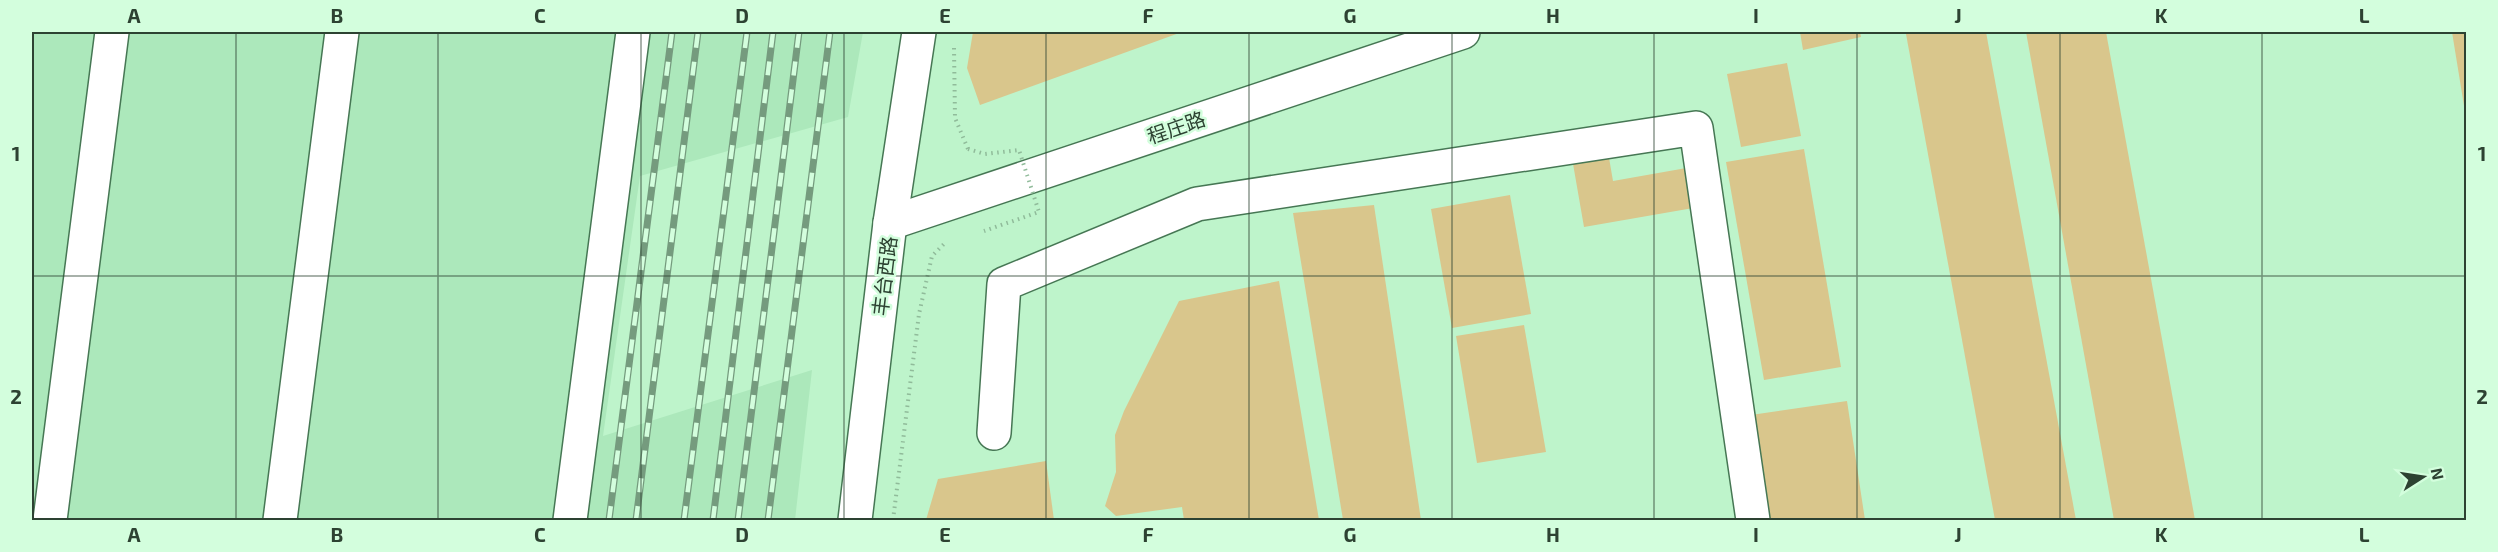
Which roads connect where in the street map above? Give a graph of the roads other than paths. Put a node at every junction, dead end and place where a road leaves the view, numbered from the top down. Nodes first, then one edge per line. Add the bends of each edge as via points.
1 (112, 32) edge
2 (342, 32) edge
3 (633, 32) edge
4 (919, 32) edge
5 (1463, 32) edge
6 (890, 223) junction
7 (994, 433) dead end
8 (50, 520) edge
9 (280, 520) edge
10 (570, 520) edge
11 (855, 520) edge
12 (1753, 520) edge

1 - 8 street
2 - 9 street
3 - 10 street
4 - 6 street, 丰台西路
5 - 6 street, 程庄路
6 - 11 street, 丰台西路
7 - 12 street via 1004,284 1197,204 1696,128

